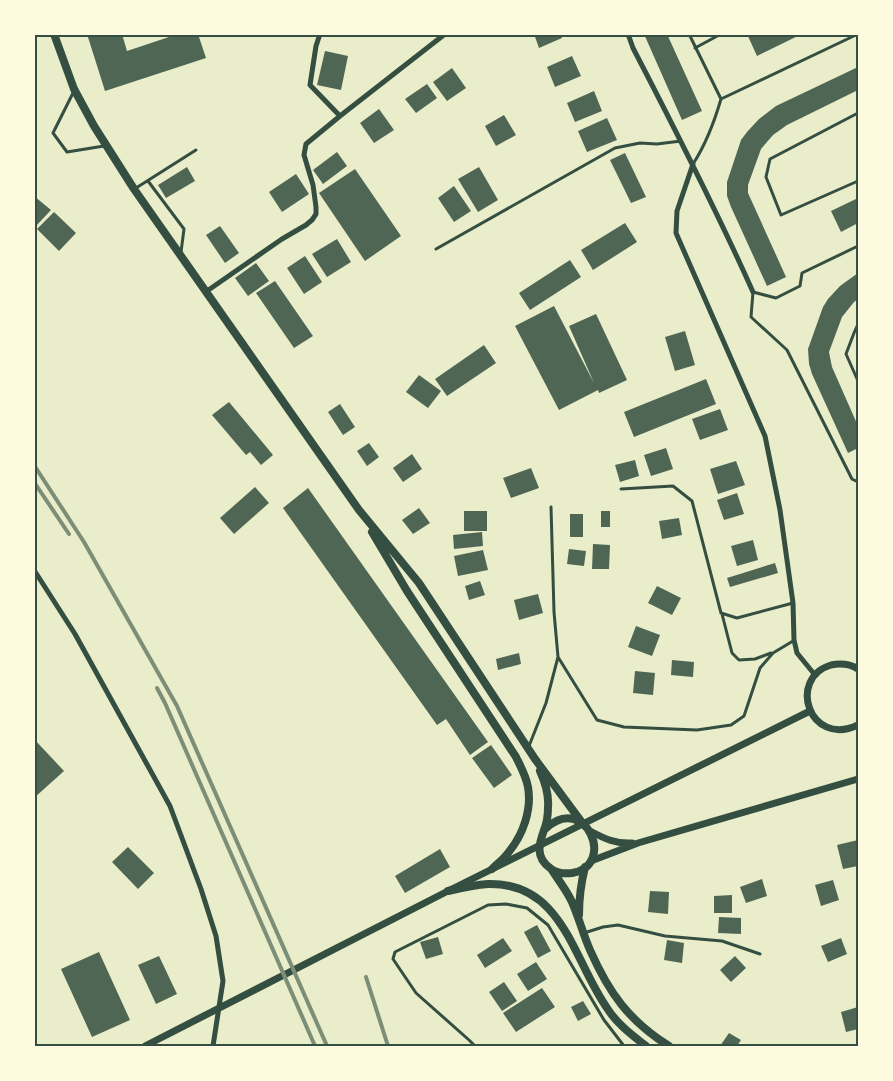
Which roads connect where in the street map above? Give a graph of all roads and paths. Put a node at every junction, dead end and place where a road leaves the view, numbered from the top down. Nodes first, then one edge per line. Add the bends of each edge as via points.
1 (54, 34) edge
2 (320, 34) edge
3 (445, 34) edge
4 (628, 34) edge
5 (689, 34) edge
6 (721, 34) edge
7 (858, 34) edge
8 (695, 48) junction
9 (75, 89) junction
10 (721, 99) junction
11 (858, 113) edge
12 (340, 116) junction
13 (682, 141) junction
14 (106, 146) junction
15 (196, 150) dead end
16 (693, 164) junction
17 (148, 181) junction
18 (858, 181) edge
19 (134, 189) junction
20 (858, 246) edge
21 (436, 249) dead end
22 (180, 254) junction
23 (207, 291) junction
24 (753, 292) junction
25 (858, 324) edge
26 (858, 381) edge
27 (858, 482) edge
28 (621, 489) dead end
29 (551, 507) dead end
30 (359, 510) junction
31 (34, 570) edge
32 (793, 603) junction
33 (722, 613) junction
34 (794, 640) junction
35 (773, 653) junction
36 (558, 657) junction
37 (858, 669) edge
38 (815, 675) junction
39 (810, 711) junction
40 (858, 727) edge
41 (528, 749) junction
42 (535, 759) junction
43 (858, 779) edge
44 (584, 824) junction
45 (545, 829) junction
46 (590, 831) junction
47 (638, 843) junction
48 (588, 864) junction
49 (551, 869) junction
50 (492, 870) junction
51 (448, 891) junction
52 (579, 919) junction
53 (583, 933) junction
54 (760, 954) dead end
55 (145, 1047) edge
56 (213, 1047) edge
57 (475, 1047) edge
58 (624, 1047) edge
59 (646, 1047) edge
60 (669, 1047) edge

1 - 9 main road
2 - 12 street via 310,85
3 - 12 street
4 - 13 street
5 - 8 lane
6 - 8 lane
7 - 10 lane
8 - 10 lane
9 - 14 main road
9 - 14 lane via 53,134 67,152
10 - 16 lane via 705,146
11 - 18 lane via 770,159 766,177 781,215
12 - 23 street via 305,147 303,155 316,207 312,220
13 - 16 street
13 - 21 lane via 615,148
14 - 19 main road
15 - 17 lane
16 - 24 street
16 - 32 street via 677,211 676,233 765,436
17 - 19 lane
17 - 22 lane via 184,229
19 - 22 main road
20 - 24 lane via 802,273 800,286 776,298
22 - 23 main road
23 - 30 main road
24 - 27 lane via 752,317 787,350 852,479
25 - 26 lane via 846,354
28 - 33 lane via 673,486 692,501
29 - 36 lane
30 - 41 main road via 419,583
30 - 50 main road via 524,771 529,788 525,822 508,853
31 - 56 street via 75,634 170,806 216,936 223,981
32 - 33 lane via 737,618
32 - 34 street
33 - 35 lane via 732,652 739,660
34 - 35 lane
34 - 38 street via 797,653
35 - 36 lane via 760,668 744,717 731,725 697,730 624,727 597,720
36 - 41 lane
37 - 38 street via 838,663
38 - 39 street via 808,686
39 - 40 street via 831,729
39 - 50 street
41 - 42 main road
42 - 44 main road
42 - 45 main road via 549,805
43 - 47 street
44 - 45 main road via 567,818
44 - 46 main road
45 - 49 main road via 539,846
46 - 47 street via 619,843
46 - 48 main road via 595,851
47 - 48 street
48 - 49 main road via 575,873
48 - 52 main road via 581,883
49 - 52 main road
50 - 51 street
51 - 55 street
51 - 59 main road via 490,884 536,897 563,925 608,1010
52 - 53 main road
53 - 54 lane via 618,925 665,936 722,941
53 - 60 main road via 618,1002 636,1022
57 - 58 lane via 416,993 393,959 395,952 488,905 506,904 527,908 548,925

